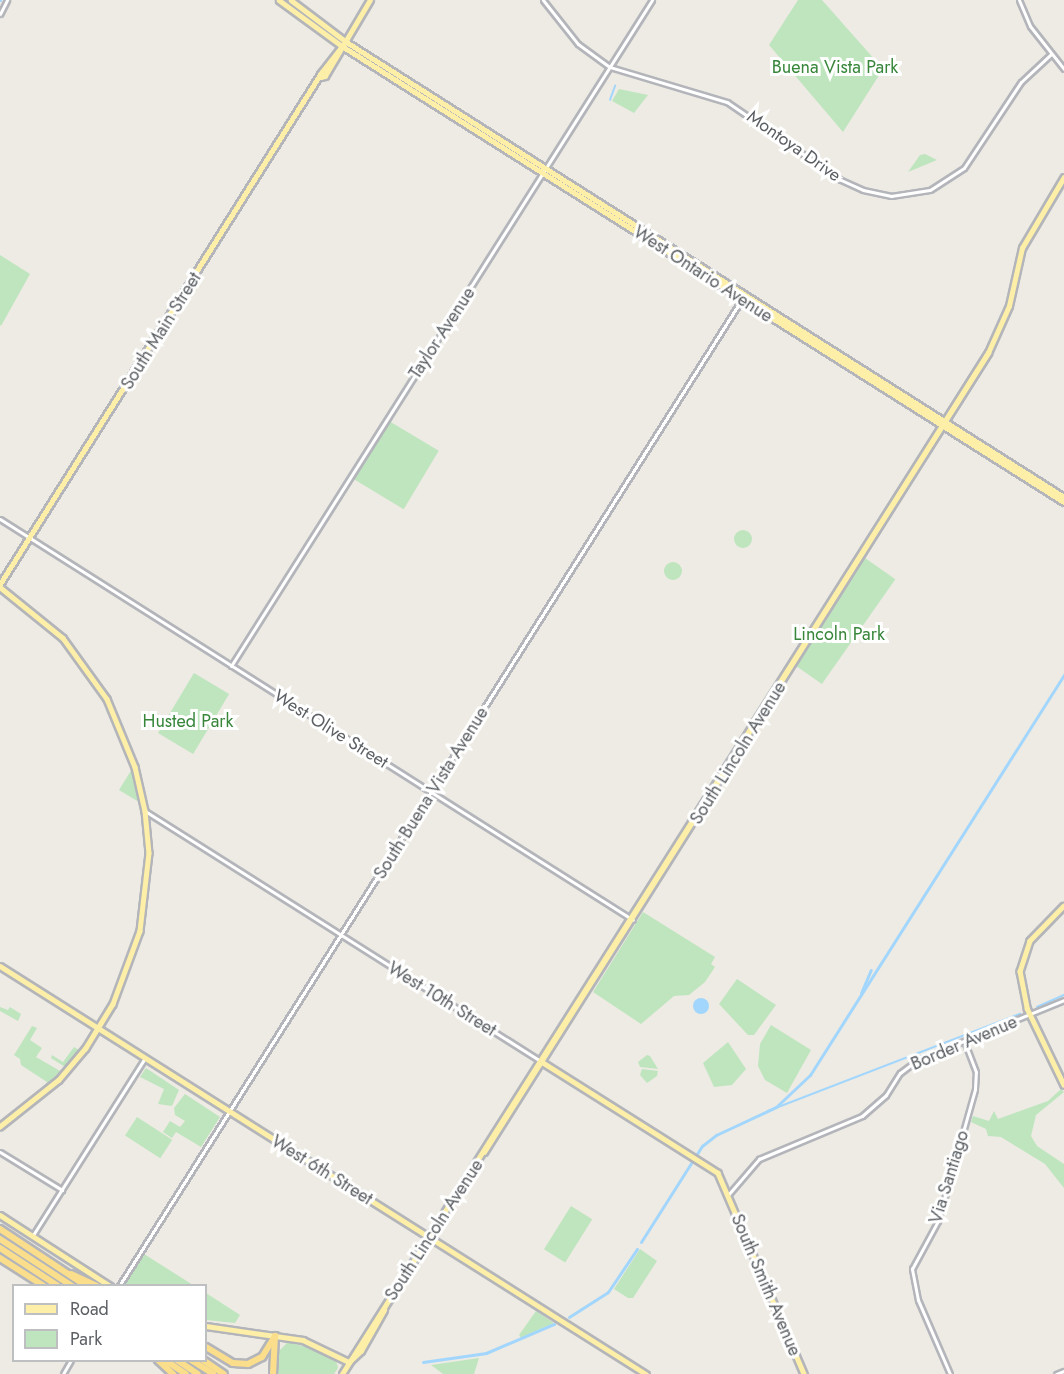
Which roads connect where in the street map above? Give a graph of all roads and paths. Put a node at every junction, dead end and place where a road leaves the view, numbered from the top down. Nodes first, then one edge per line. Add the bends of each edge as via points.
1 (7, 0) edge
2 (279, 0) edge
3 (286, 0) edge
4 (291, 0) edge
5 (370, 0) edge
6 (543, 0) edge
7 (652, 0) edge
8 (1019, 0) edge
9 (0, 14) edge
10 (313, 17) junction
11 (345, 41) junction
12 (342, 46) junction
13 (1051, 54) junction
14 (610, 67) junction
15 (1064, 69) edge
16 (544, 170) junction
17 (1064, 177) edge
18 (742, 299) junction
19 (943, 424) junction
20 (1064, 497) edge
21 (1064, 502) edge
22 (0, 519) edge
23 (29, 538) junction
24 (0, 585) edge
25 (231, 666) junction
26 (431, 792) junction
27 (145, 811) junction
28 (1064, 906) edge
29 (632, 919) junction
30 (341, 934) junction
31 (0, 966) edge
32 (1064, 1000) edge
33 (1030, 1014) junction
34 (99, 1029) junction
35 (965, 1043) junction
36 (145, 1058) junction
37 (541, 1061) junction
38 (1064, 1085) edge
39 (230, 1111) junction
40 (0, 1127) edge
41 (1, 1151) edge
42 (62, 1190) junction
43 (728, 1195) junction
44 (0, 1215) edge
45 (0, 1229) edge
46 (32, 1237) junction
47 (430, 1238) junction
48 (0, 1239) edge
49 (0, 1248) edge
50 (1, 1258) edge
51 (67, 1273) junction
52 (41, 1284) edge
53 (55, 1284) edge
54 (69, 1284) edge
55 (83, 1284) edge
56 (92, 1284) edge
57 (107, 1284) edge
58 (120, 1284) edge
59 (207, 1326) edge
60 (276, 1336) junction
61 (207, 1348) edge
62 (160, 1362) edge
63 (168, 1362) edge
64 (180, 1362) edge
65 (194, 1362) edge
66 (206, 1362) edge
67 (349, 1362) junction
68 (1064, 1371) edge
69 (173, 1374) edge
70 (186, 1374) edge
71 (198, 1374) edge
72 (213, 1374) edge
73 (224, 1374) edge
74 (273, 1374) edge
75 (342, 1374) edge
76 (645, 1374) edge
77 (804, 1374) edge
78 (950, 1374) edge
79 (1056, 1374) edge

1 - 9 street
2 - 12 main road, West Ontario Avenue
3 - 10 main road
4 - 10 main road
5 - 11 main road, South Main Street
6 - 14 street, Montoya Drive via 578,44
7 - 14 street, Taylor Avenue
8 - 13 street via 1030,26
10 - 11 main road, West Ontario Avenue
11 - 12 main road, South Main Street
11 - 16 main road, West Ontario Avenue
12 - 16 main road, West Ontario Avenue
12 - 23 main road, South Main Street
13 - 14 street, Montoya Drive via 1021,82 963,168 930,190 891,196 841,180 728,102
13 - 15 street
14 - 16 street, Taylor Avenue
16 - 18 main road, West Ontario Avenue
16 - 19 main road, West Ontario Avenue
16 - 25 street, Taylor Avenue
17 - 19 main road, South Lincoln Avenue via 1022,248 1009,306 988,352
18 - 19 main road, West Ontario Avenue
18 - 26 street, South Buena Vista Avenue
19 - 20 main road, West Ontario Avenue
19 - 21 main road, West Ontario Avenue
19 - 29 main road, South Lincoln Avenue
22 - 23 street, West Olive Street
23 - 24 main road, South Main Street
23 - 25 street, West Olive Street
24 - 27 main road via 59,635 99,685 126,740
25 - 26 street, West Olive Street
26 - 29 street, West Olive Street
26 - 30 street, South Buena Vista Avenue
27 - 30 street, West 10th Street
27 - 34 main road via 148,866 141,924 126,975
28 - 33 main road via 1037,932 1023,954 1020,982
29 - 37 main road, South Lincoln Avenue
30 - 37 street, West 10th Street
30 - 39 street, South Buena Vista Avenue
31 - 34 main road, West 6th Street
32 - 33 street, Border Avenue
33 - 35 street, Border Avenue
33 - 38 main road
34 - 36 main road, West 6th Street
34 - 40 main road via 54,1084
35 - 43 street, Border Avenue via 907,1066 880,1101 862,1116 759,1159
35 - 78 street, Via Santiago via 976,1072 975,1089 938,1221 912,1269 918,1300
36 - 39 main road, West 6th Street
36 - 42 street
37 - 43 main road, West 10th Street via 717,1173
37 - 47 main road, South Lincoln Avenue
39 - 47 main road, West 6th Street
39 - 58 street, South Buena Vista Avenue
41 - 42 street
42 - 46 street
43 - 77 main road, South Smith Avenue
44 - 46 main road
45 - 51 highway
46 - 57 main road
47 - 67 main road, South Lincoln Avenue via 361,1351
47 - 76 main road, West 6th Street
48 - 54 highway
49 - 53 highway
50 - 52 highway
51 - 55 highway
51 - 56 highway
59 - 60 main road
60 - 61 highway via 262,1357 248,1364 233,1363
60 - 67 main road via 308,1341
60 - 74 highway
62 - 69 highway
63 - 70 highway
64 - 71 highway
65 - 72 highway
66 - 73 highway
67 - 75 main road, South Lincoln Avenue
68 - 79 street

